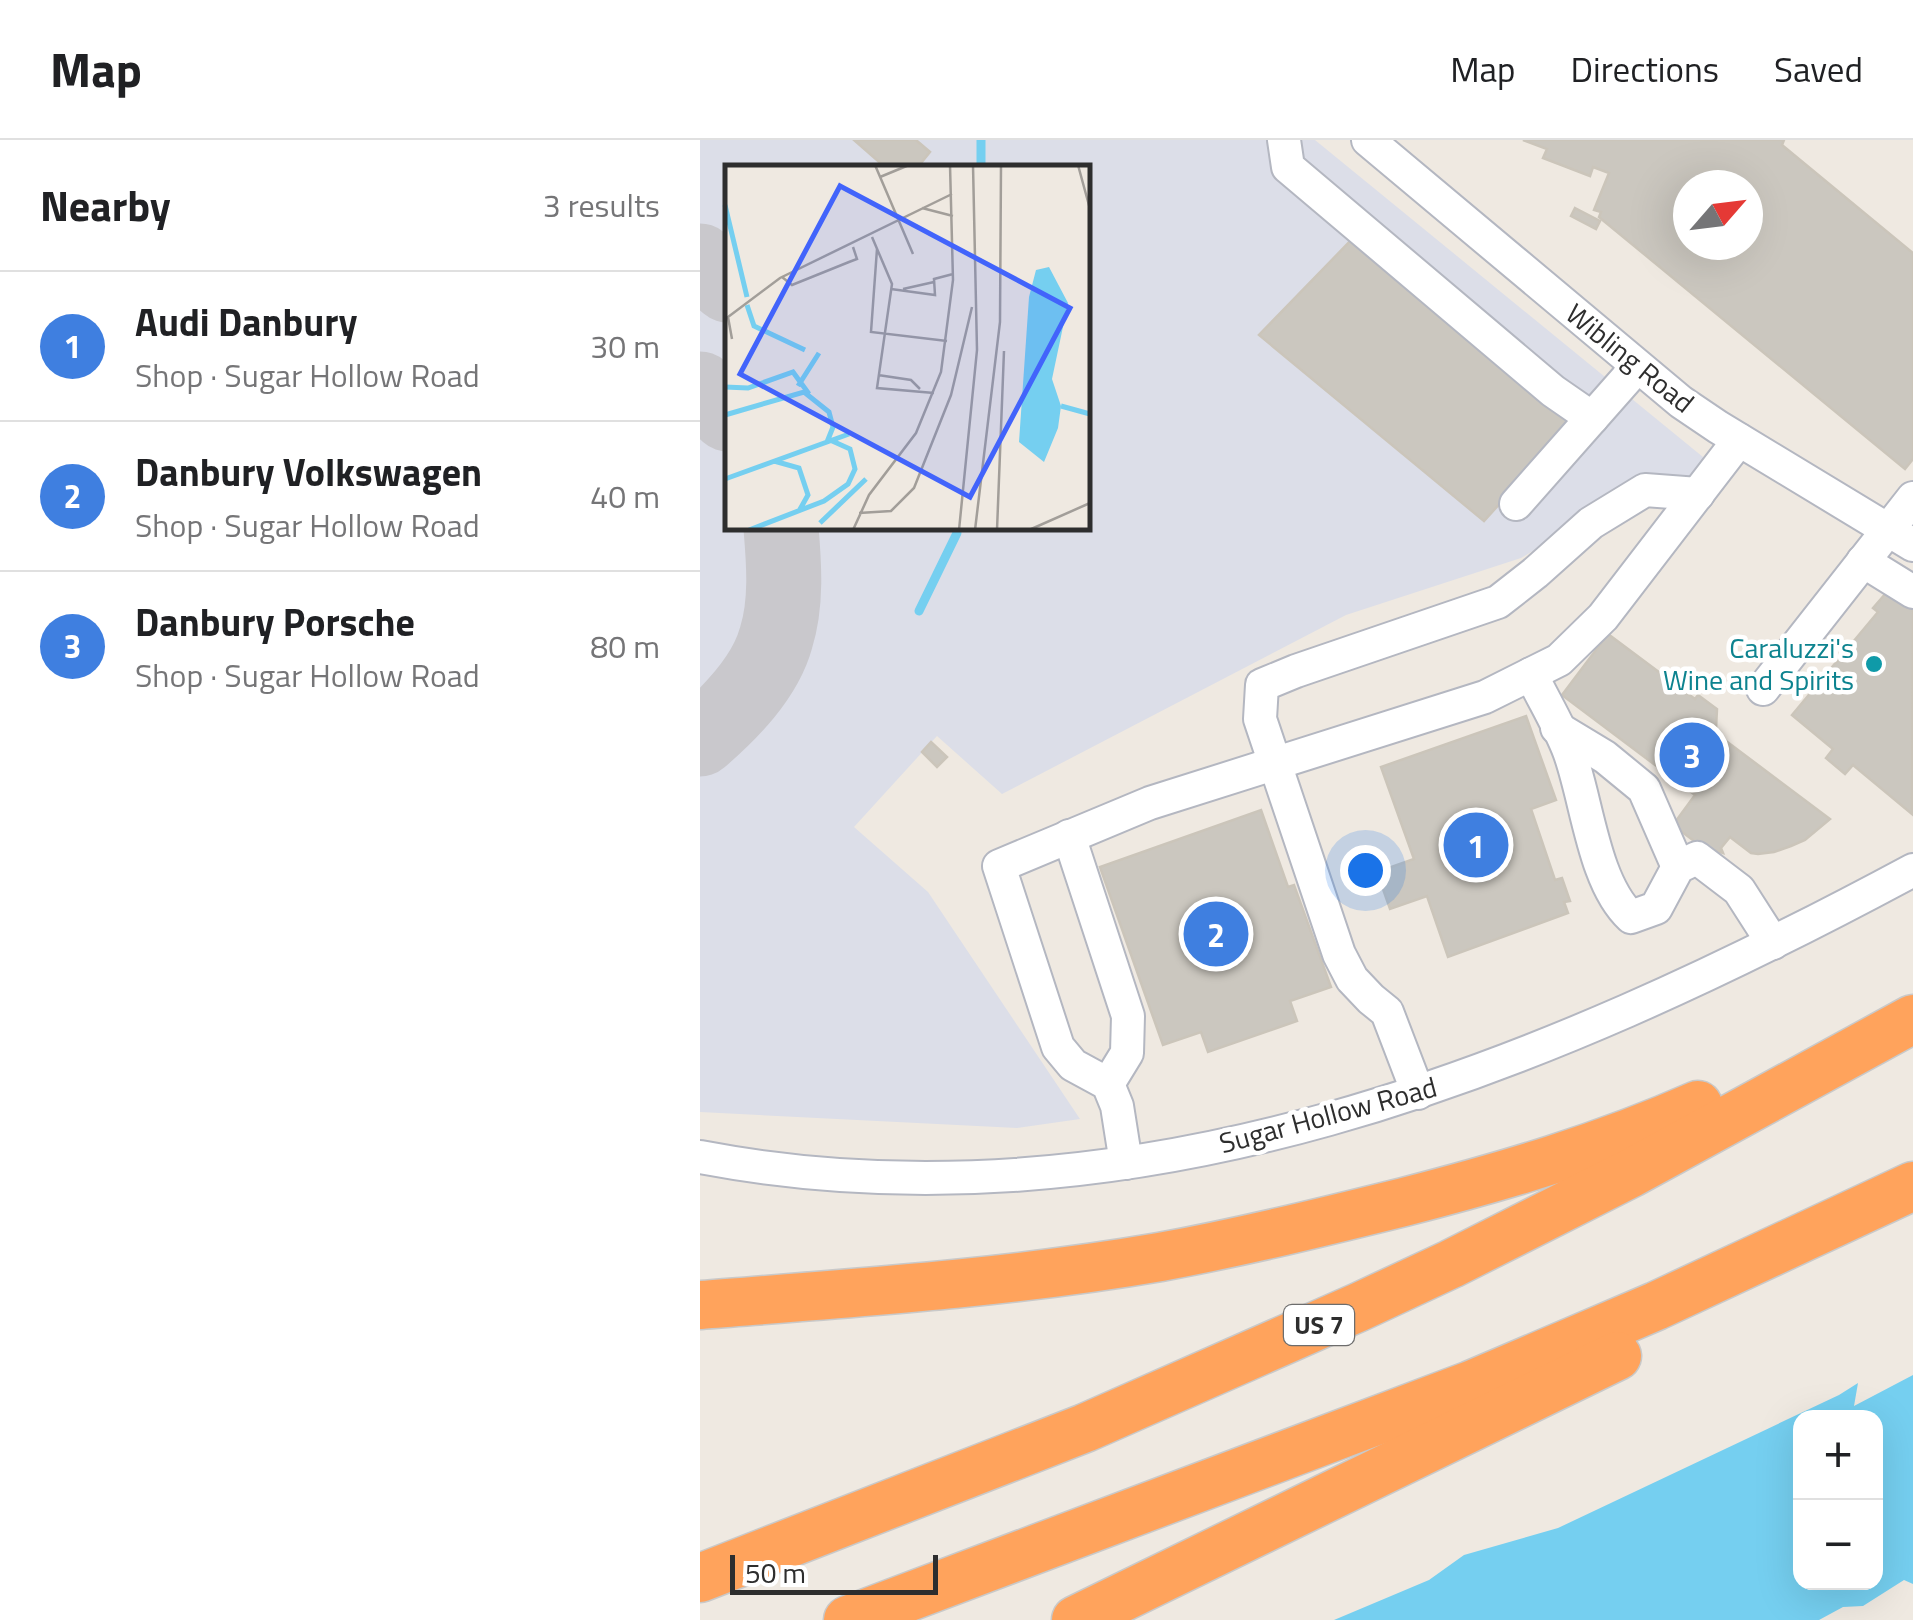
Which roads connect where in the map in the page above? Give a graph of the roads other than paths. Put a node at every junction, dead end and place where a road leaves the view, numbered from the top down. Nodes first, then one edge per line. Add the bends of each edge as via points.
1 (1284, 140) edge
2 (1368, 140) edge
3 (1637, 367) junction
4 (1592, 418) junction
5 (1739, 440) junction
6 (1698, 494) junction
7 (1913, 498) edge
8 (1516, 504) dead end
9 (1900, 538) edge
10 (1863, 561) junction
11 (1913, 592) edge
12 (1531, 674) junction
13 (1764, 689) dead end
14 (1558, 728) junction
15 (1274, 765) junction
16 (1068, 836) junction
17 (1678, 867) junction
18 (1913, 870) edge
19 (1773, 942) junction
20 (1913, 1001) edge
21 (1913, 1019) edge
22 (1108, 1084) junction
23 (1418, 1093) junction
24 (700, 1157) edge
25 (1126, 1163) junction
26 (1913, 1186) edge
27 (1913, 1196) edge
28 (700, 1306) edge
29 (700, 1578) edge
30 (848, 1620) edge
31 (1076, 1620) edge

1 - 4 street via 1288,167
2 - 3 street, Wibling Road
3 - 4 street
3 - 5 street, Wibling Road
4 - 8 street
5 - 6 street
5 - 9 street, Wibling Road
6 - 12 street via 1602,616 1560,660
6 - 15 street via 1646,490 1591,523 1498,602 1262,685 1260,719
7 - 9 street
9 - 10 street
10 - 11 street
10 - 13 street
12 - 14 street
12 - 15 street via 1485,696
14 - 17 street via 1644,790
14 - 17 street via 1620,906 1631,917 1656,908
15 - 16 street
15 - 23 street via 1339,954 1352,979 1387,1012
16 - 22 street via 1128,1016 1127,1053
16 - 22 street via 999,866 1058,1048 1073,1065
17 - 19 street via 1697,858 1739,890
18 - 19 street, Sugar Hollow Road
19 - 23 street, Sugar Hollow Road via 1669,992
20 - 28 highway via 1647,1128 1500,1177 1340,1218 1070,1270
21 - 29 highway, US 7 via 1630,1173 1358,1307 1085,1428
22 - 25 street
23 - 25 street, Sugar Hollow Road via 1304,1127
24 - 25 street, Sugar Hollow Road via 793,1172 946,1180
26 - 30 highway via 1471,1386
27 - 31 highway via 1713,1309

